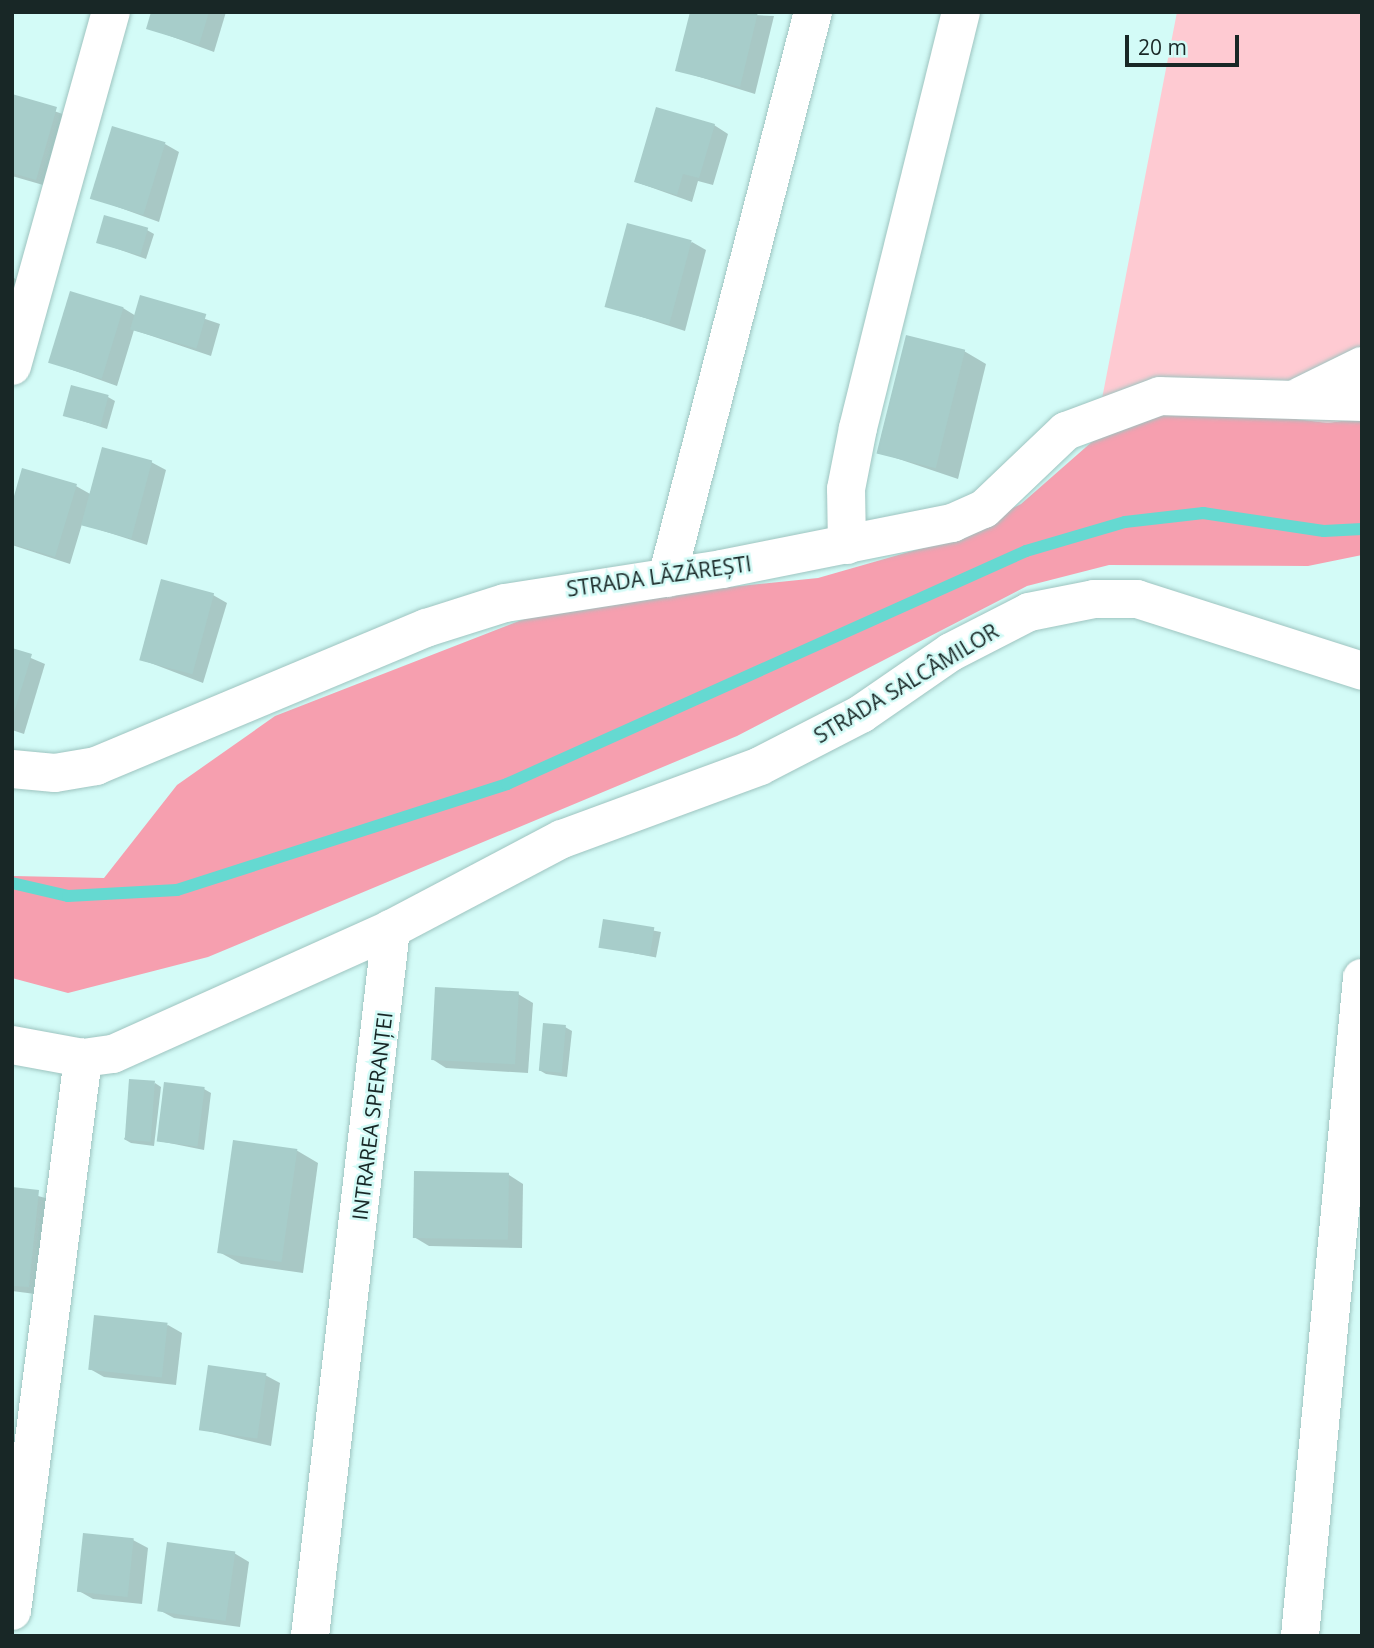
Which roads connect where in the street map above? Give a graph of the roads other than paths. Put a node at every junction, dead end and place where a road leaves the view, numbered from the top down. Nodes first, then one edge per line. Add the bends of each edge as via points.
1 (111, 12) edge
2 (813, 12) edge
3 (961, 12) edge
4 (12, 366) edge
5 (1362, 366) edge
6 (1296, 398) junction
7 (1362, 402) edge
8 (847, 545) junction
9 (667, 578) junction
10 (1362, 671) edge
11 (12, 769) edge
12 (391, 929) junction
13 (1362, 978) edge
14 (12, 1045) edge
15 (83, 1058) junction
16 (12, 1611) edge
17 (310, 1636) edge
18 (1300, 1636) edge

1 - 4 street
2 - 9 street
3 - 8 street via 858,428 846,489
5 - 6 street, STRADA LĂZĂREȘTI
6 - 7 street, STRADA LĂZĂREȘTI
6 - 8 street, STRADA LĂZĂREȘTI via 1160,396 1117,408 1066,431 984,509 951,523
8 - 9 street, STRADA LĂZĂREȘTI
9 - 11 street, STRADA LĂZĂREȘTI via 505,603 426,628 96,766 55,773
10 - 12 street, STRADA SALCÂMILOR via 1137,599 1094,599 1029,612 951,652 862,714 760,766 562,839
12 - 15 street via 113,1054
12 - 17 street, INTRAREA SPERANȚEI
13 - 18 street
14 - 15 street
15 - 16 street

